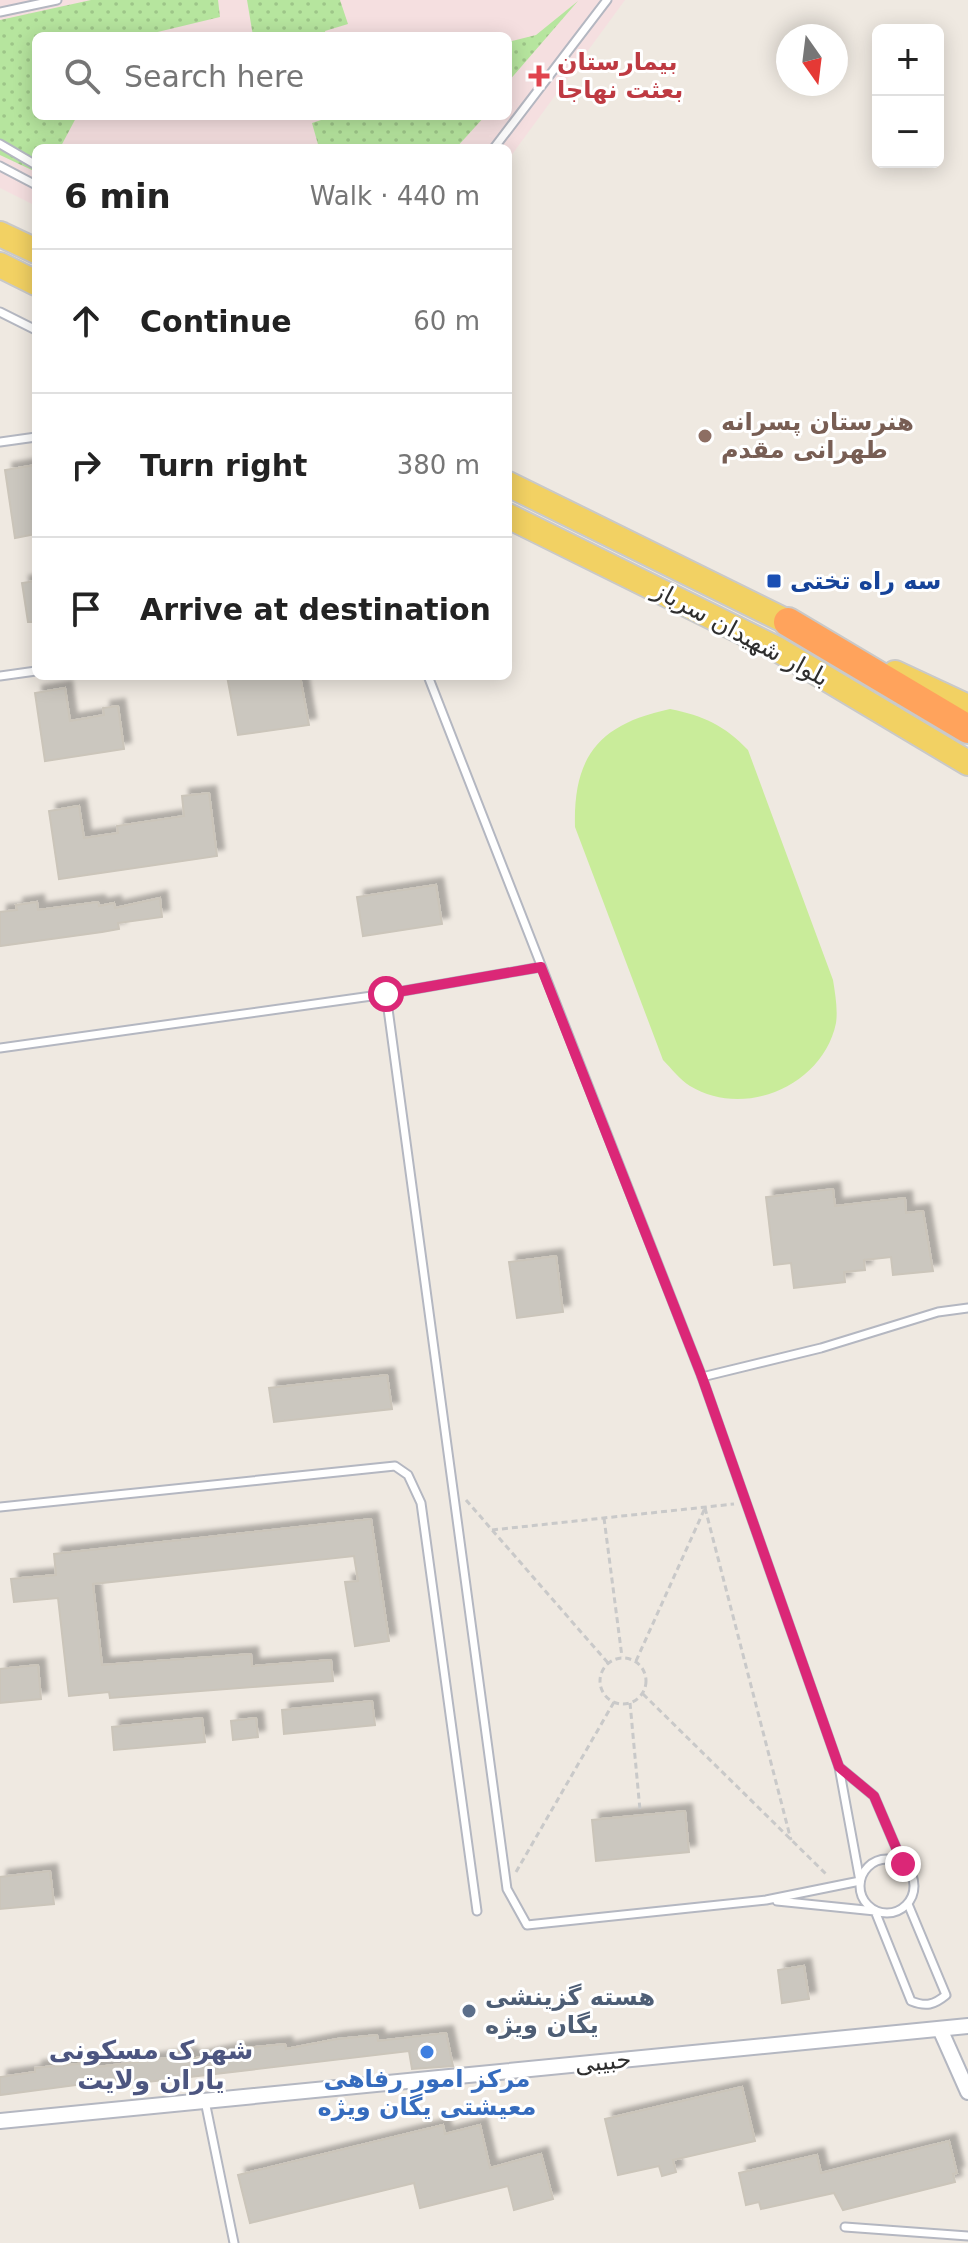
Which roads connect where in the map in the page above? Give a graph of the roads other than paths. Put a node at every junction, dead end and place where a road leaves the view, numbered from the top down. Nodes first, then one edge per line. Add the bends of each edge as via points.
1 (57, 0) edge
2 (607, 0) edge
3 (0, 12) edge
4 (0, 144) edge
5 (497, 144) edge
6 (32, 163) edge
7 (0, 166) edge
8 (32, 183) edge
9 (0, 234) edge
10 (32, 249) edge
11 (0, 265) edge
12 (32, 281) edge
13 (0, 312) edge
14 (32, 328) edge
15 (32, 438) edge
16 (0, 442) edge
17 (512, 486) edge
18 (512, 518) edge
19 (788, 622) junction
20 (32, 672) edge
21 (0, 676) edge
22 (430, 680) edge
23 (968, 707) edge
24 (968, 729) edge
25 (968, 763) edge
26 (541, 967) junction
27 (386, 994) junction
28 (0, 1048) edge
29 (968, 1308) edge
30 (702, 1377) junction
31 (0, 1507) edge
32 (839, 1767) junction
33 (903, 1864) junction
34 (860, 1881) junction
35 (766, 1900) junction
36 (908, 1904) junction
37 (477, 1911) dead end
38 (875, 1911) junction
39 (968, 2026) edge
40 (940, 2029) junction
41 (968, 2092) edge
42 (205, 2101) junction
43 (0, 2121) edge
44 (845, 2227) dead end
45 (968, 2236) edge
46 (234, 2243) edge

1 - 3 lane
2 - 5 lane
4 - 6 lane
7 - 8 lane
9 - 10 main road
11 - 12 main road
13 - 14 lane
15 - 16 lane
17 - 19 main road, بلوار شهیدان سرباز
18 - 25 main road, بلوار شهیدان سرباز via 777,649
19 - 23 main road, بلوار شهیدان سرباز
19 - 24 highway
20 - 21 lane
22 - 26 lane
26 - 27 lane
26 - 30 lane
27 - 28 lane
27 - 35 lane via 507,1889 527,1925
29 - 30 lane
30 - 32 lane
31 - 37 lane via 395,1466 408,1475 421,1503
32 - 33 lane via 874,1796
32 - 34 lane
33 - 34 lane via 877,1861
33 - 36 lane via 913,1878
34 - 35 lane
34 - 38 lane via 863,1899
35 - 38 lane
36 - 38 lane via 893,1913
36 - 38 lane via 946,1995 937,2003 923,2006 911,2001
39 - 40 street, حبیبی
40 - 41 street
40 - 42 street, حبیبی
42 - 43 street, حبیبی
42 - 46 lane
44 - 45 lane

